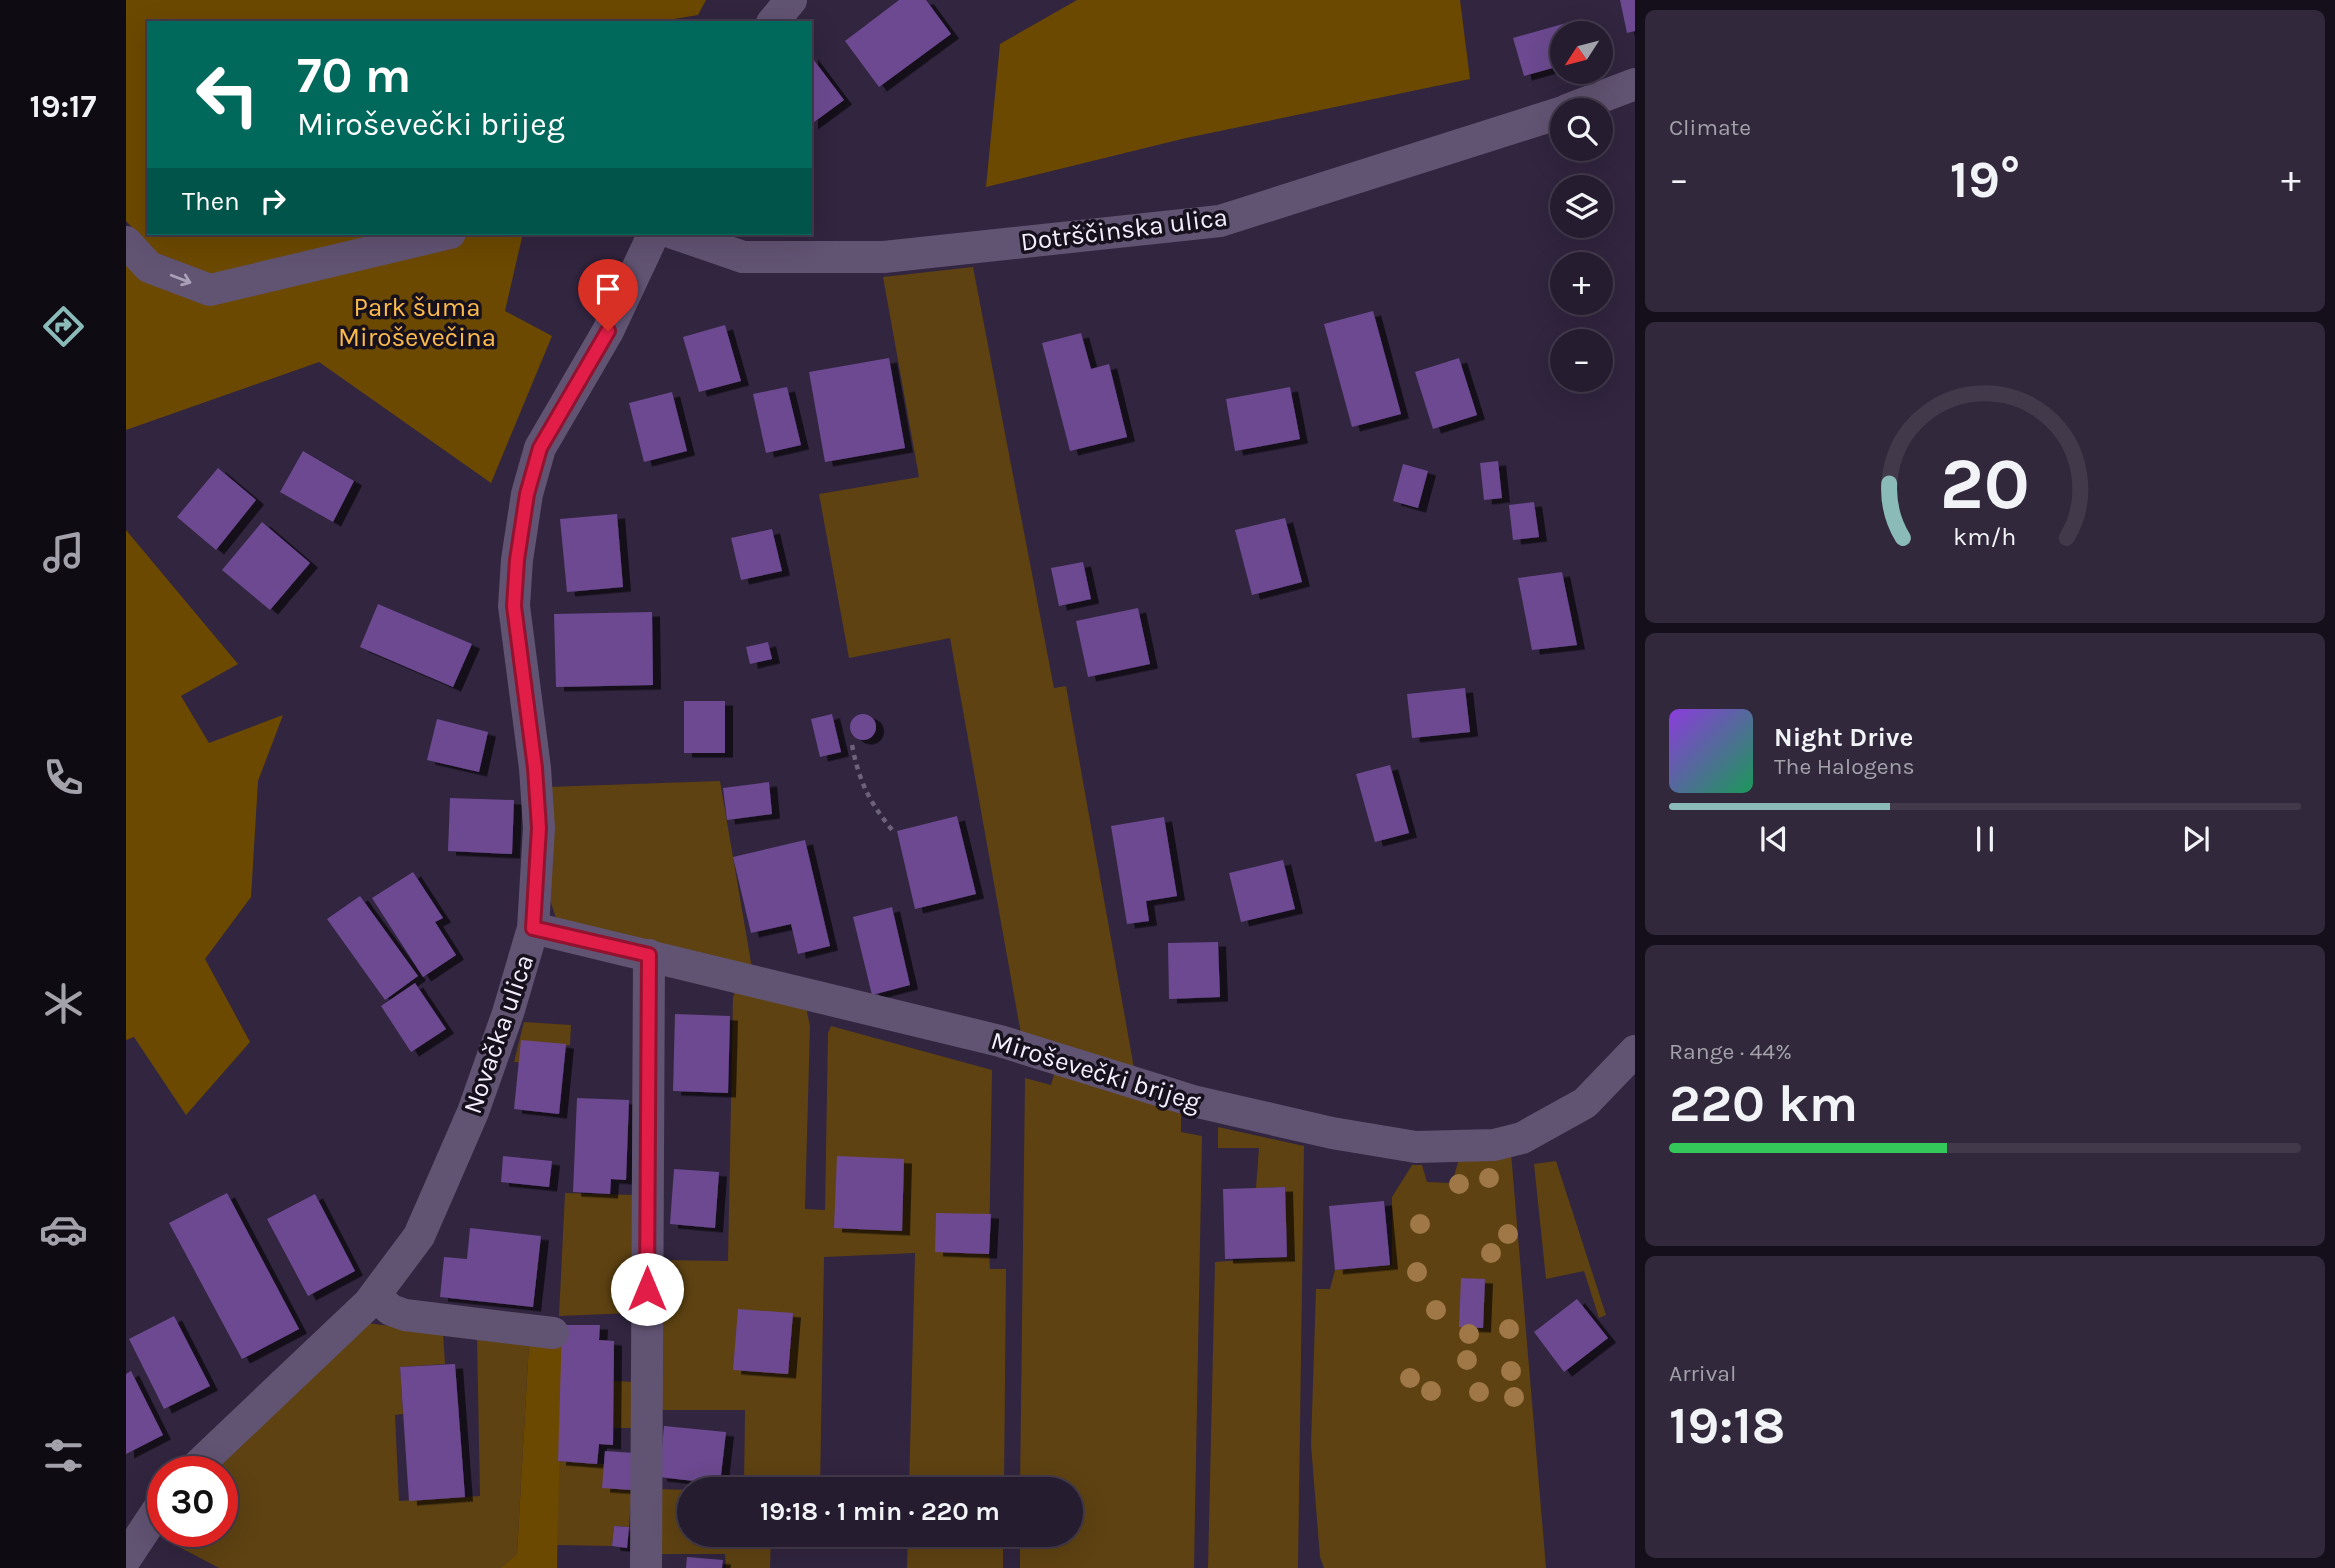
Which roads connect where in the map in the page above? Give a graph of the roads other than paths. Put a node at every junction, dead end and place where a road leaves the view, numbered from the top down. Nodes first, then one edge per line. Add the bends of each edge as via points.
1 (791, 0) edge
2 (774, 21) edge
3 (1635, 85) edge
4 (1600, 98) edge
5 (1550, 116) edge
6 (442, 235) edge
7 (653, 235) edge
8 (679, 235) edge
9 (126, 242) edge
10 (533, 928) junction
11 (649, 955) junction
12 (1635, 1051) edge
13 (375, 1296) junction
14 (553, 1333) dead end
15 (208, 1456) edge
16 (147, 1526) edge
17 (126, 1558) edge
18 (646, 1568) edge

1 - 2 street
3 - 4 street, Dotrščinska ulica
5 - 8 street, Dotrščinska ulica via 1220,221 884,257 743,257
9 -> 6 street via 149,267 210,290
7 - 10 street, Novačka ulica via 608,331 540,448 527,494 514,606 538,816
10 - 11 street, Miroševečki brijeg
10 - 13 street, Novačka ulica via 508,1013 446,1176 419,1236
11 - 12 street, Miroševečki brijeg via 1000,1041 1193,1101 1416,1147 1493,1145 1522,1138 1585,1103
11 - 18 street
13 - 14 street via 405,1315
13 - 15 street, Novačka ulica
16 - 17 street

